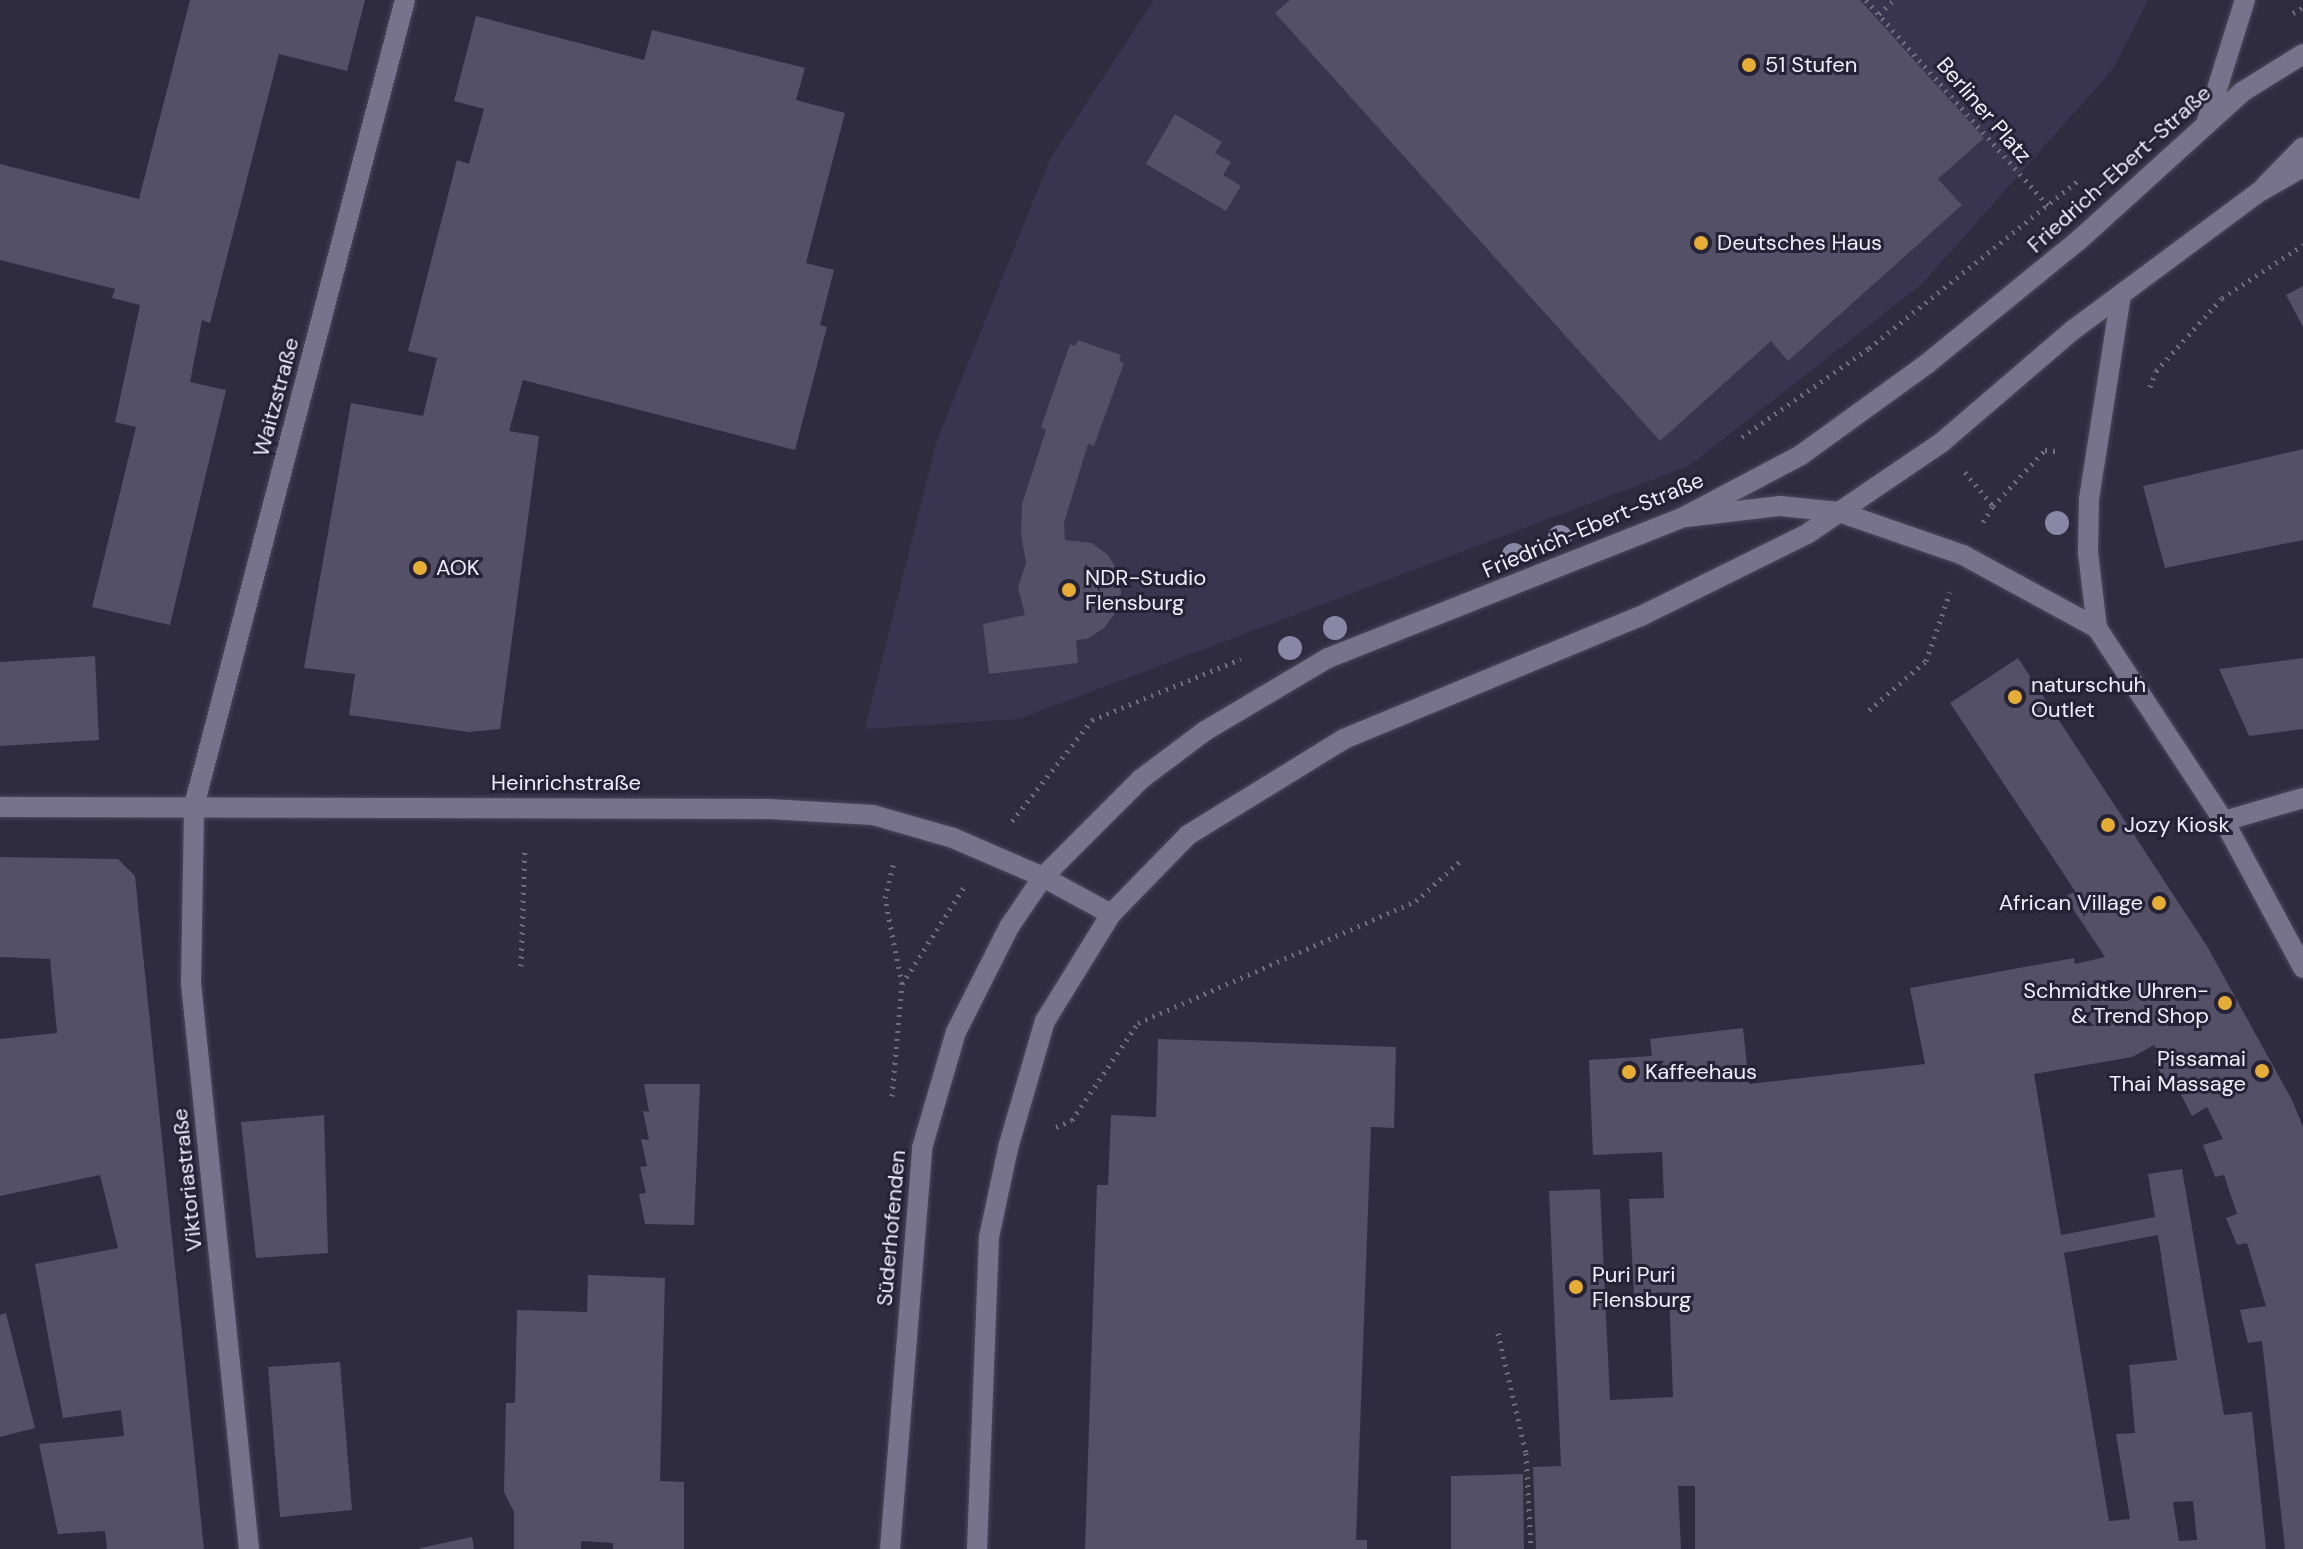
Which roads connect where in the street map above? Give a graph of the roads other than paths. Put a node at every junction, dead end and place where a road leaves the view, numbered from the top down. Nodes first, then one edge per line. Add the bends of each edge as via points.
1 (405, 0) edge
2 (2245, 0) edge
3 (2303, 54) edge
4 (2207, 121) junction
5 (2303, 147) edge
6 (2303, 167) edge
7 (2259, 192) junction
8 (2121, 294) junction
9 (1839, 512) junction
10 (1684, 517) junction
11 (2097, 628) junction
12 (2303, 798) edge
13 (194, 806) junction
14 (0, 807) edge
15 (2224, 821) junction
16 (1043, 877) junction
17 (1111, 914) junction
18 (1009, 927) joint
19 (2303, 968) edge
20 (249, 1549) edge
21 (890, 1549) edge
22 (977, 1549) edge

1 - 13 main road, Waitzstraße
2 - 4 main road
3 - 4 main road, Friedrich-Ebert-Straße
4 - 10 main road, Friedrich-Ebert-Straße via 2079,240 1928,363 1801,455
5 - 7 main road
6 - 7 main road
7 - 8 main road
8 - 9 main road via 1941,443
8 - 11 main road via 2089,499 2088,552
9 - 10 main road via 1780,506
9 - 11 main road via 1963,555
9 - 17 main road via 1807,534 1641,616 1344,739 1188,835
10 - 16 main road, Friedrich-Ebert-Straße via 1328,658 1205,731 1141,779
11 - 15 main road
12 - 15 main road
13 - 14 main road, Heinrichstraße
13 - 16 main road, Heinrichstraße via 769,809 873,815 953,838
13 - 20 main road, Viktoriastraße via 191,983
15 - 19 main road
16 - 17 main road, Heinrichstraße
16 - 18 main road, Friedrich-Ebert-Straße
17 - 22 main road via 1045,1021 989,1237
18 - 21 main road, Süderhofenden via 956,1032 922,1148

